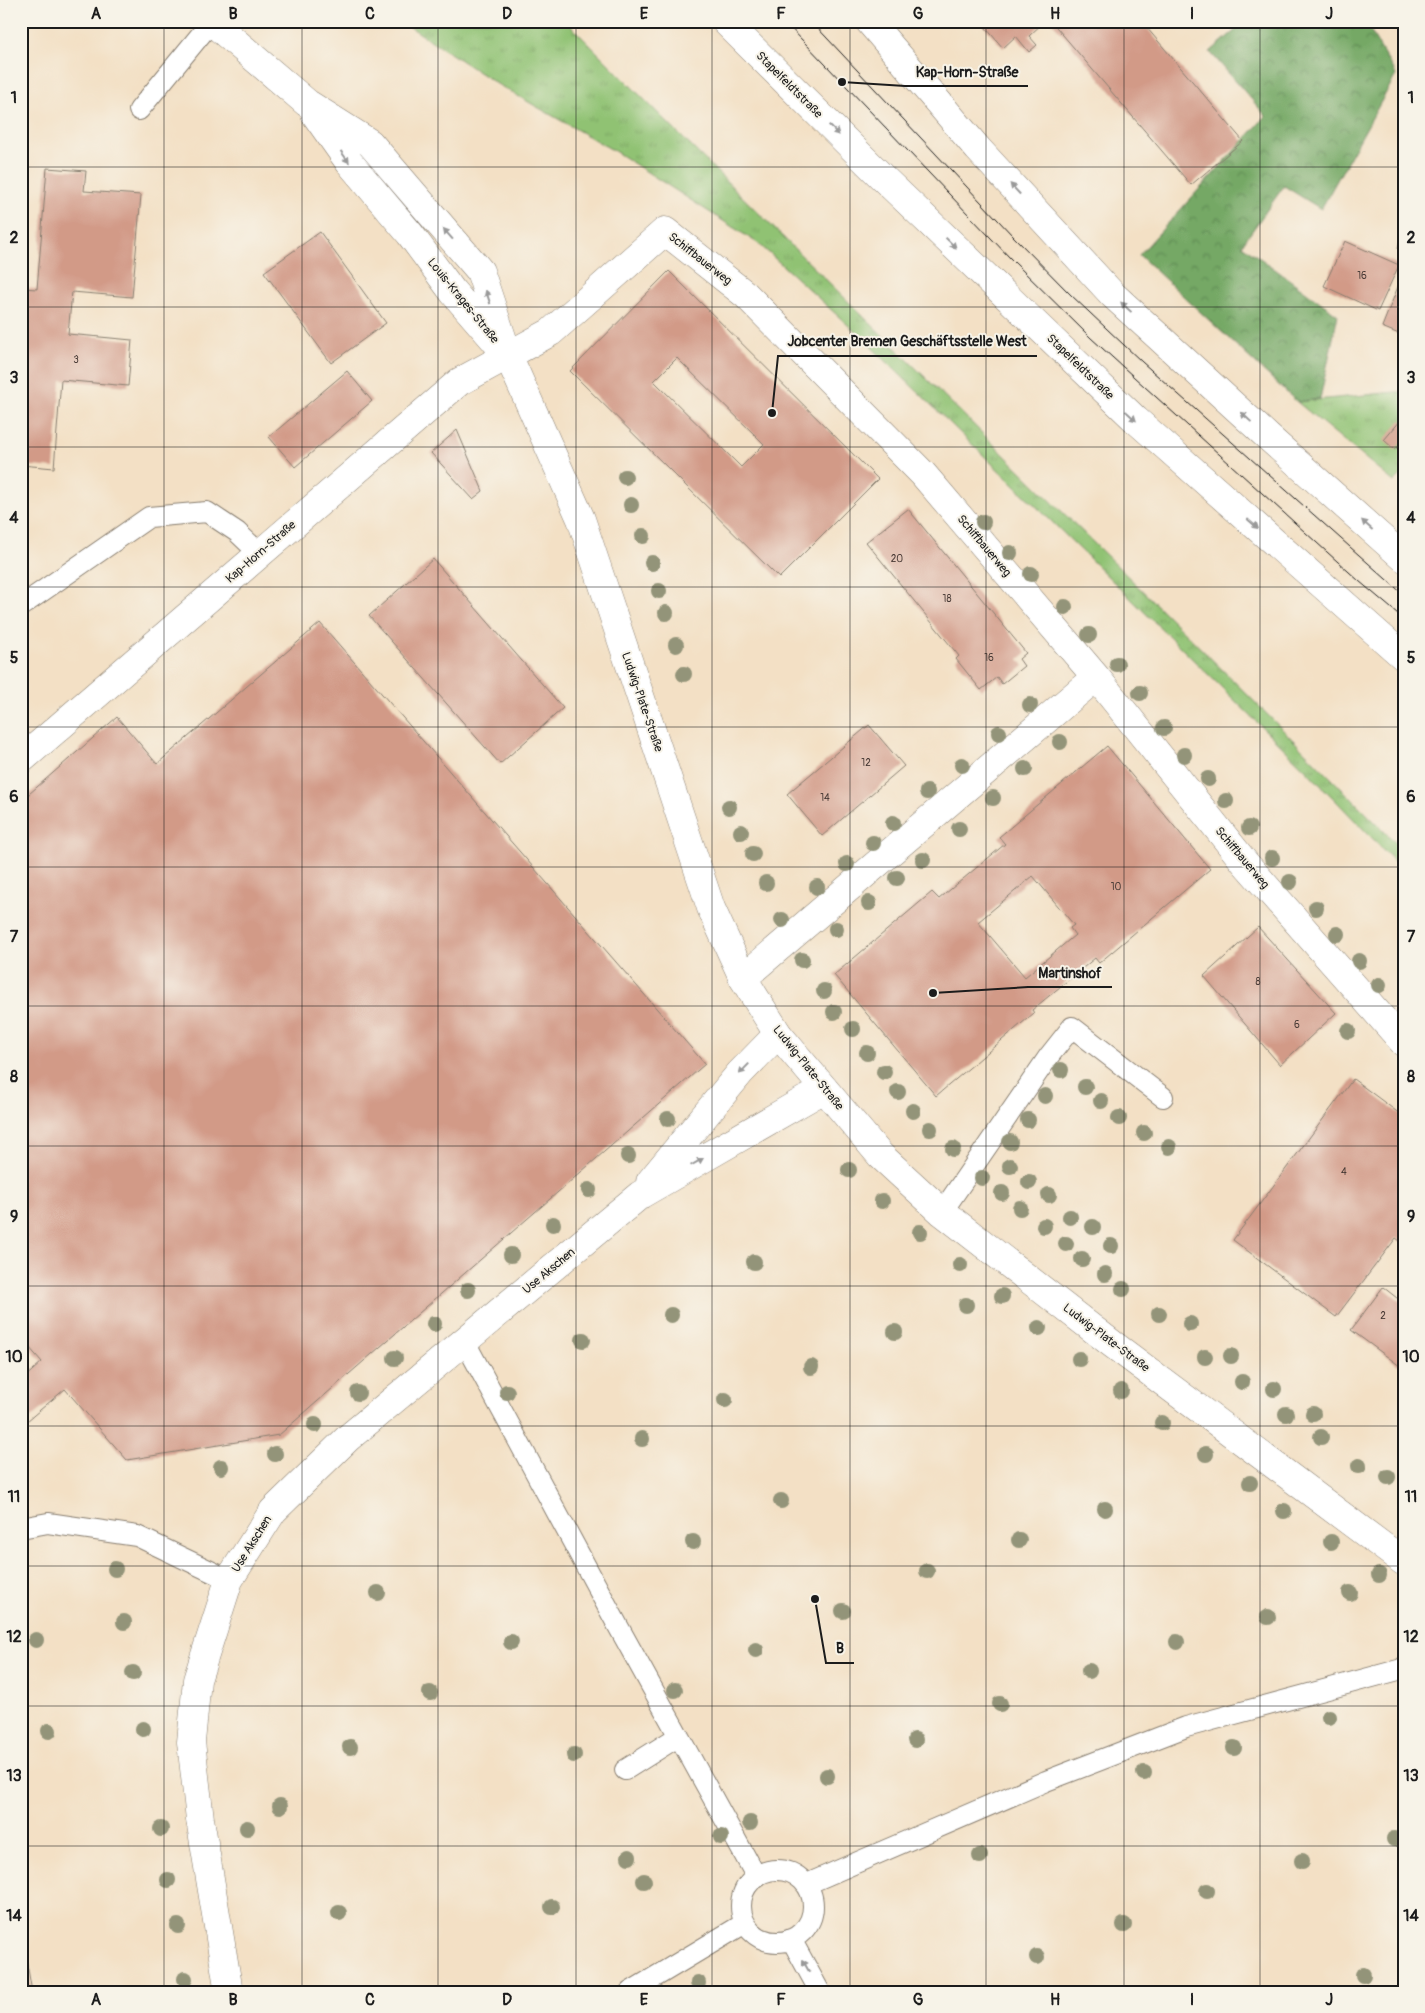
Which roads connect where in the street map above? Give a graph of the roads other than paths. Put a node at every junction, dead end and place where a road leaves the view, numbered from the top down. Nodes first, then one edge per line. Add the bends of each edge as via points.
1 (212, 21) edge
2 (726, 21) edge
3 (869, 21) edge
4 (138, 110) dead end
5 (508, 355) junction
6 (259, 553) junction
7 (1404, 558) edge
8 (21, 606) edge
9 (1404, 657) edge
10 (1096, 677) junction
11 (21, 760) edge
12 (743, 978) junction
13 (778, 1034) junction
14 (1404, 1043) edge
15 (824, 1089) junction
16 (1163, 1097) dead end
17 (640, 1195) junction
18 (942, 1212) junction
19 (465, 1342) junction
20 (21, 1528) edge
21 (1404, 1562) edge
22 (229, 1580) junction
23 (1404, 1667) edge
24 (680, 1736) junction
25 (625, 1770) dead end
26 (756, 1876) junction
27 (807, 1884) junction
28 (745, 1923) junction
29 (791, 1939) junction
30 (229, 1992) edge
31 (630, 1992) edge
32 (820, 1992) edge

1 - 4 lane
1 - 5 street, Louis-Krages-Straße via 307,103 370,143 480,271
2 -> 9 street, Stapelfeldtstraße via 882,178 1136,420
7 -> 3 street via 1113,295 978,149
5 - 6 street, Kap-Horn-Straße via 459,382
5 - 10 street, Schiffbauerweg via 551,332 665,231 746,294 910,459
5 - 12 street, Ludwig-Plate-Straße via 581,519 712,908
6 - 8 lane via 238,532 207,512 149,518
6 - 11 street, Kap-Horn-Straße
10 - 12 street
10 - 14 street, Schiffbauerweg via 1246,864
12 - 13 street, Ludwig-Plate-Straße
13 - 15 street, Ludwig-Plate-Straße
13 -> 17 street, Use Akschen via 740,1072
17 -> 15 street, Use Akschen
15 - 18 street, Ludwig-Plate-Straße via 880,1155
16 - 18 lane via 1072,1026
17 - 19 street, Use Akschen
18 - 21 street, Ludwig-Plate-Straße
19 - 22 street, Use Akschen via 348,1438 273,1511
19 - 24 lane
20 - 22 lane via 48,1523 137,1536
22 - 30 street, Use Akschen via 197,1680 191,1742 200,1819
23 - 27 lane via 1186,1727 1046,1780
24 - 25 lane
24 - 26 lane
26 - 27 lane via 780,1869 792,1872
26 - 28 lane via 742,1893 741,1912
27 - 29 lane via 813,1912 809,1924
28 - 29 lane via 766,1940
28 - 31 lane
32 -> 29 lane

